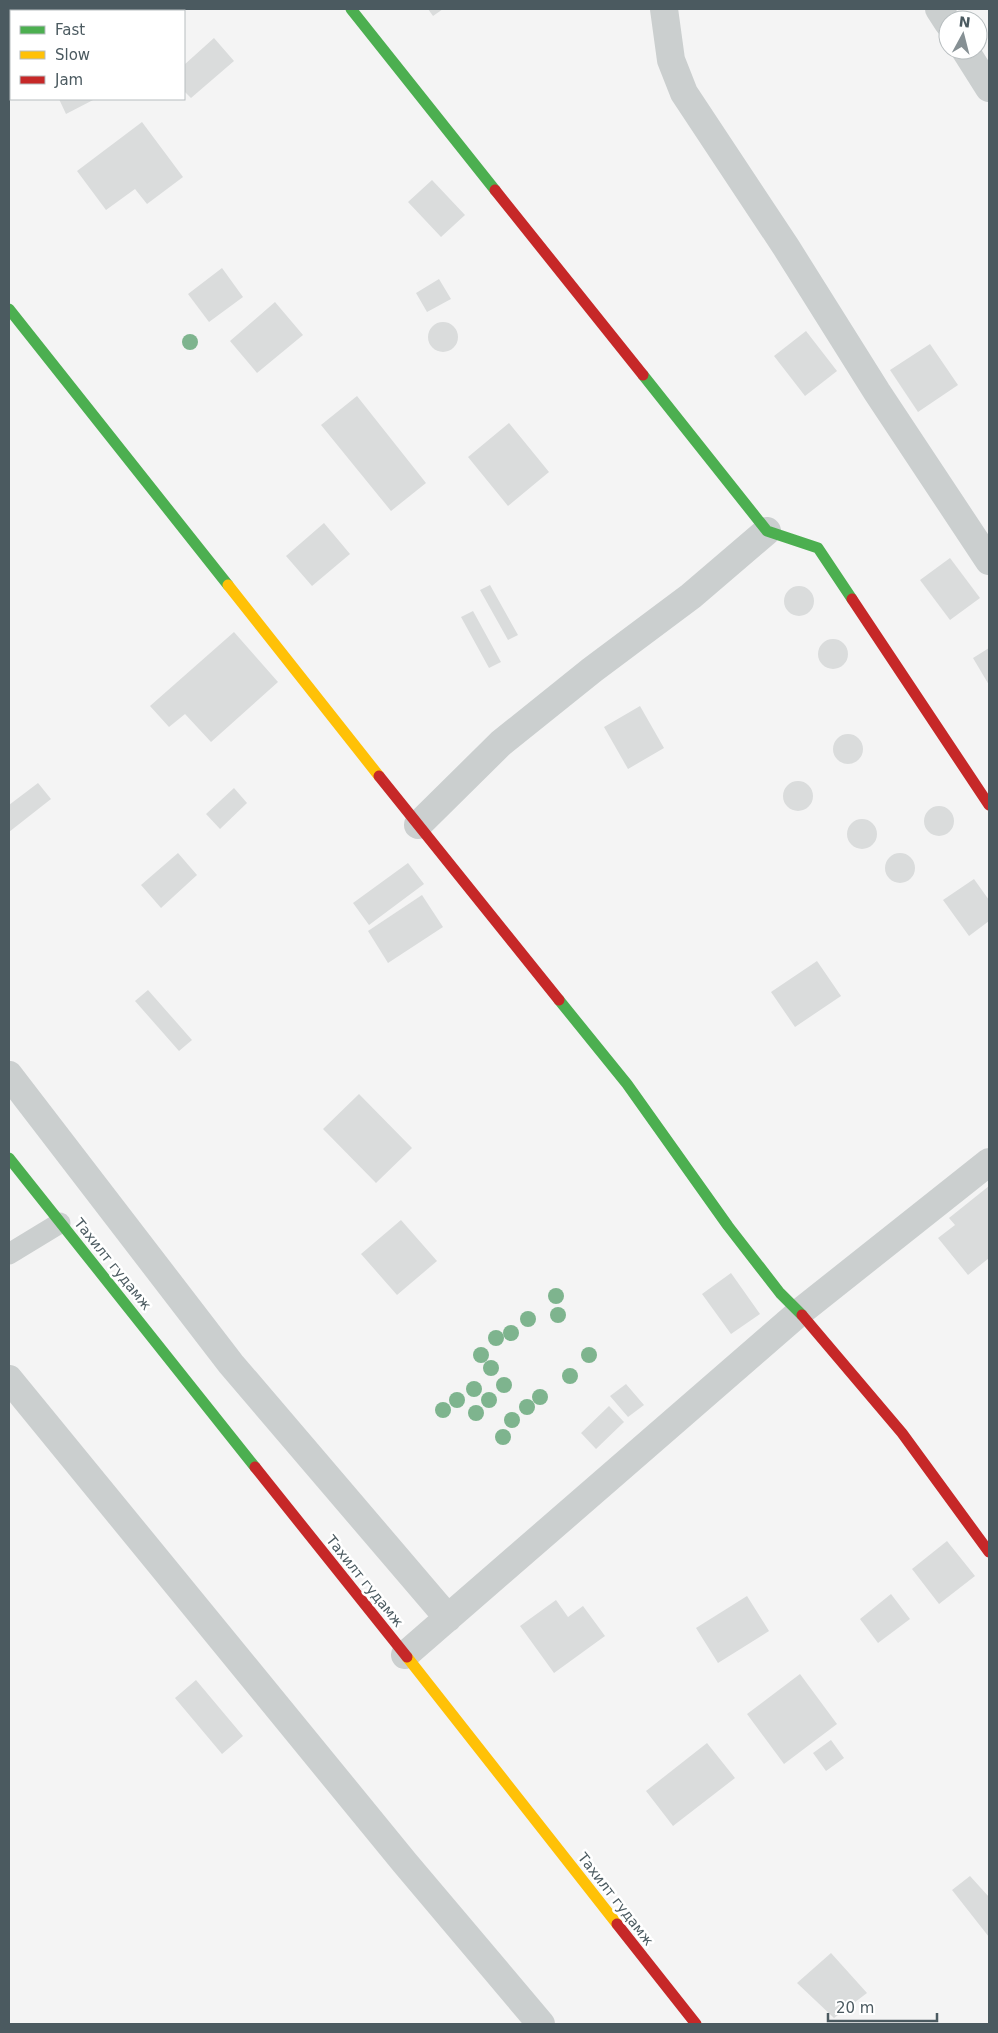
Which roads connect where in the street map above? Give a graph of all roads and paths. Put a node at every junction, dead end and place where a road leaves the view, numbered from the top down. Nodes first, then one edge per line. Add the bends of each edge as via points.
1 (351, 9) edge
2 (664, 9) edge
3 (971, 60) edge
4 (989, 88) edge
5 (9, 309) edge
6 (767, 531) junction
7 (989, 561) edge
8 (989, 805) edge
9 (418, 825) junction
10 (9, 1075) edge
11 (9, 1158) edge
12 (989, 1162) edge
13 (60, 1223) junction
14 (9, 1254) edge
15 (800, 1312) junction
16 (9, 1379) edge
17 (989, 1552) edge
18 (448, 1618) junction
19 (405, 1655) junction
20 (541, 2024) edge
21 (696, 2024) edge

1 - 6 street
2 - 7 street via 671,60 684,93
3 - 4 street
5 - 9 street
6 - 8 street via 818,548
6 - 9 street via 691,596 500,743
9 - 15 street via 627,1084 728,1226 780,1293
10 - 18 street via 231,1364
11 - 13 street, Тахилт гудамж
12 - 15 street
13 - 14 lane
13 - 19 street, Тахилт гудамж
15 - 17 street via 902,1433
15 - 18 street
16 - 20 street
18 - 19 street
19 - 21 street, Тахилт гудамж

